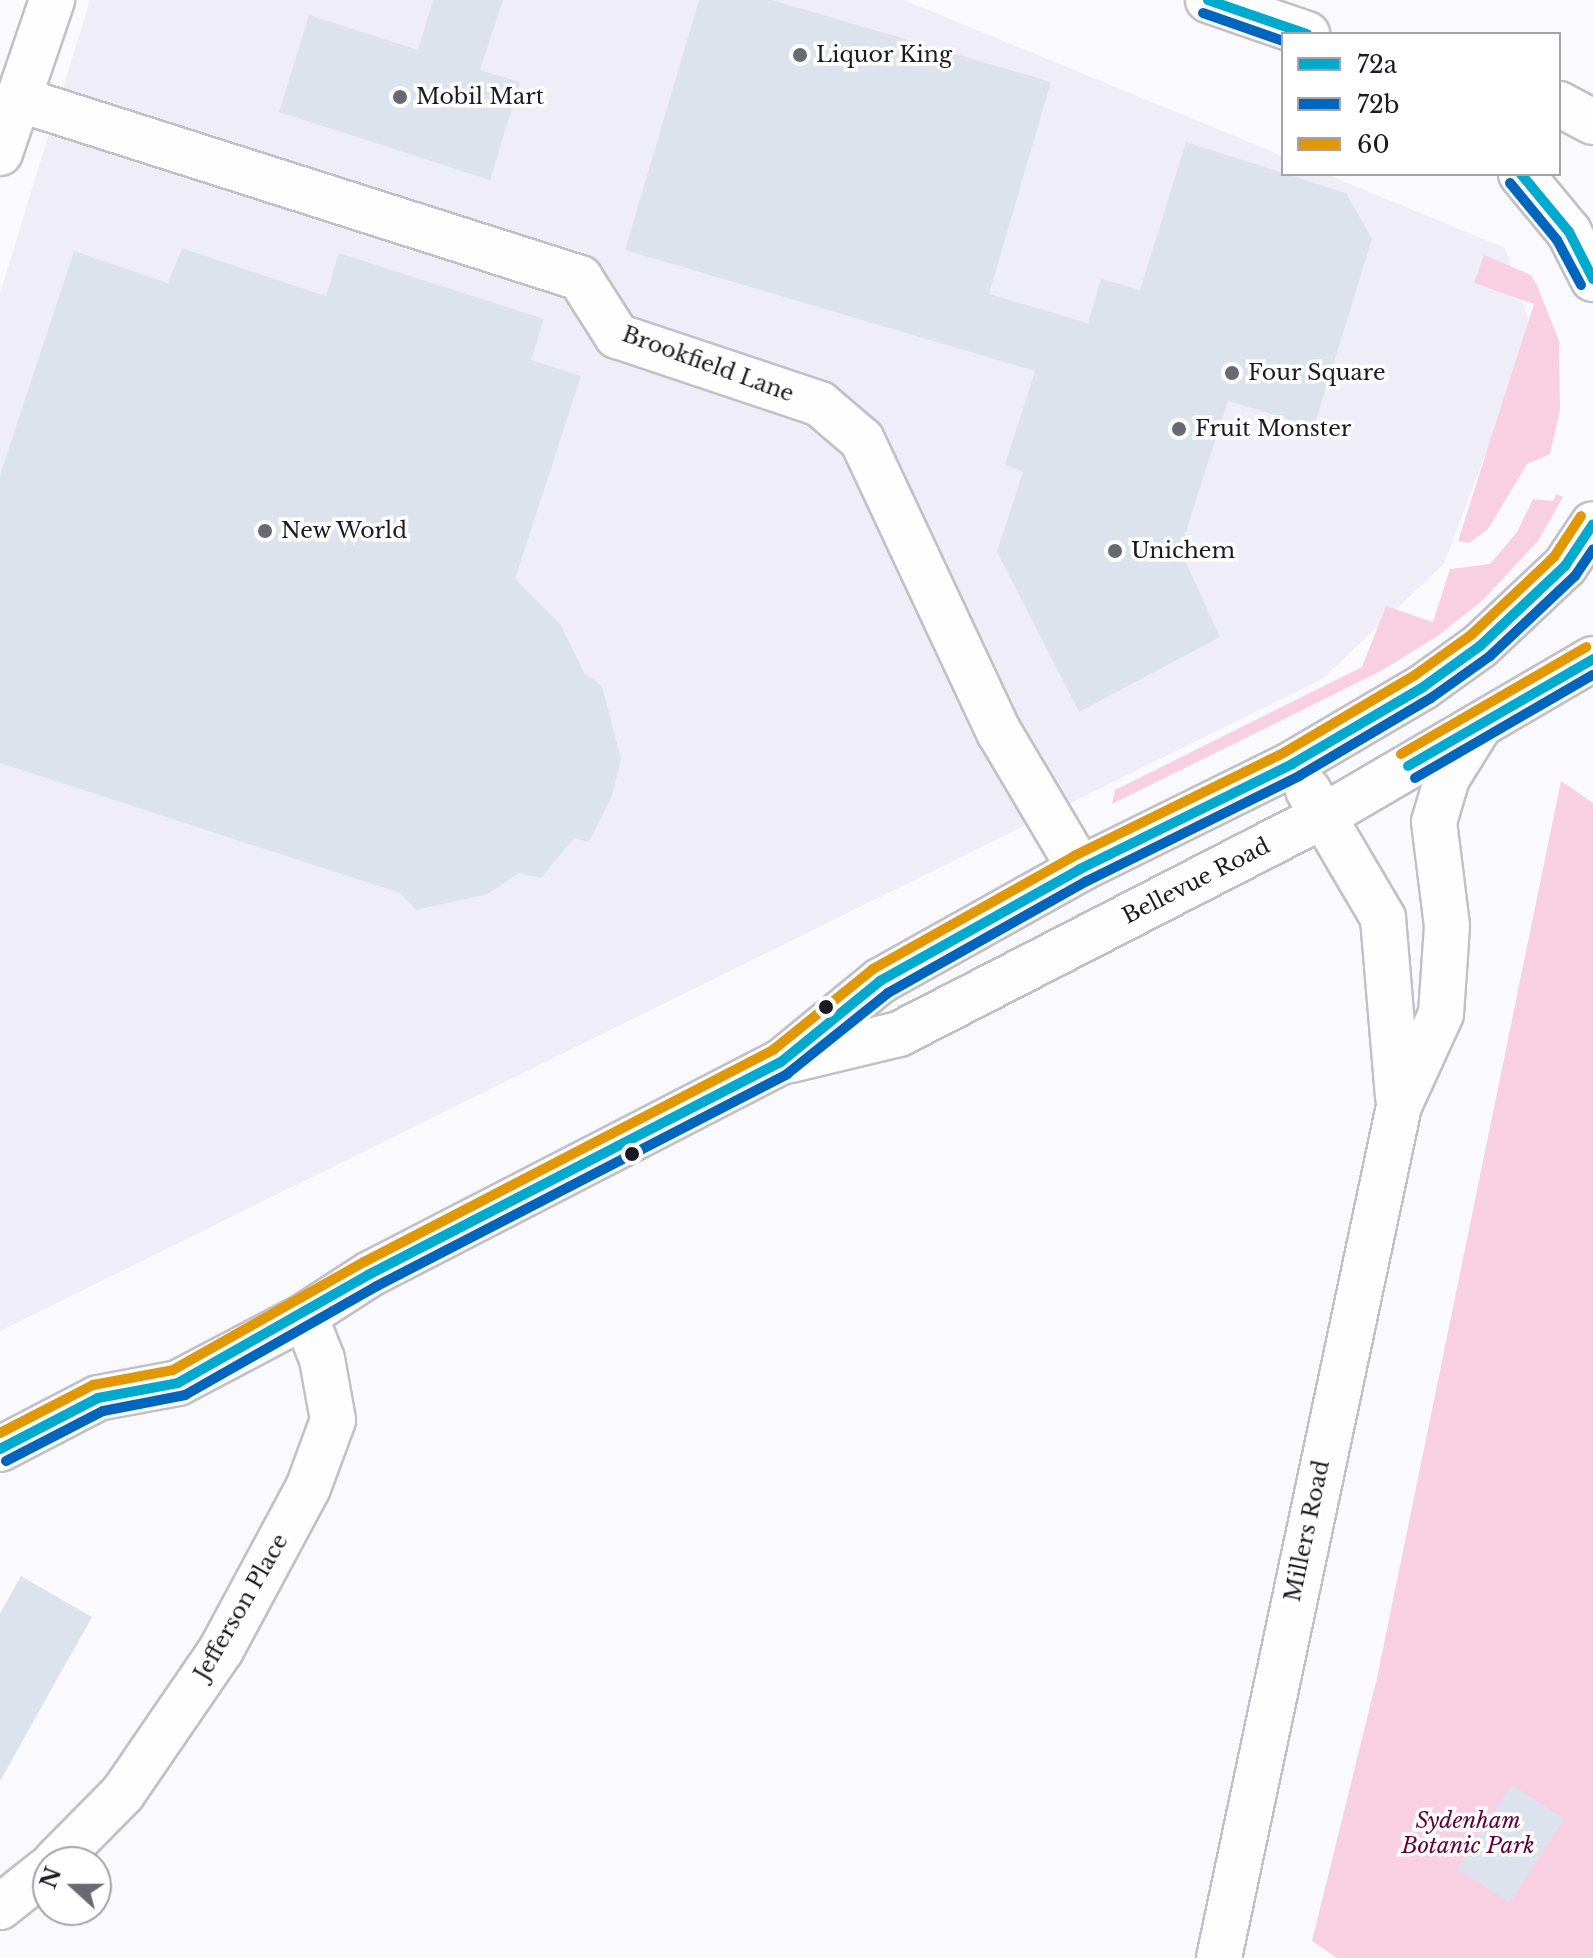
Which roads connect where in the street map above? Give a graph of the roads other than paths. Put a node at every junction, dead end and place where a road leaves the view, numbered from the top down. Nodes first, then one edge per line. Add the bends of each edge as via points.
1 (52, 0) edge
2 (1208, 0) edge
3 (1301, 32) edge
4 (18, 99) junction
5 (1561, 105) edge
6 (1593, 122) edge
7 (0, 153) edge
8 (1523, 176) edge
9 (1593, 279) edge
10 (1593, 524) edge
11 (1593, 659) edge
12 (1477, 730) junction
13 (1292, 764) junction
14 (1386, 778) junction
15 (1324, 816) junction
16 (1434, 822) junction
17 (1080, 869) junction
18 (781, 1062) junction
19 (1399, 1106) junction
20 (305, 1316) junction
21 (0, 1449) edge
22 (71, 1846) edge
23 (32, 1882) edge
24 (0, 1907) edge
25 (1219, 1958) edge

1 - 4 street
2 - 3 street
4 - 7 street
4 - 17 street, Brookfield Lane via 580,278 617,336 820,404 862,440 999,732
5 - 6 street
8 - 9 street via 1569,232
10 - 13 street, Bellevue Road via 1565,566 1480,646
11 - 12 street, Bellevue Road
12 - 14 street, Bellevue Road
12 - 16 street, Millers Road via 1447,778
13 - 14 street via 1335,755
13 - 15 street, Millers Road
13 - 17 street, Bellevue Road
14 - 15 street, Bellevue Road
14 - 16 street
15 - 18 street, Bellevue Road via 899,1034
15 - 19 street, Millers Road via 1383,918
16 - 19 street, Millers Road via 1447,926 1441,1014
17 - 18 street, Bellevue Road via 880,981
18 - 20 street, Bellevue Road via 370,1274
19 - 25 street, Millers Road
20 - 21 street, Bellevue Road via 178,1383 98,1398
20 - 22 street, Jefferson Place via 322,1359 333,1420 308,1488 221,1650 123,1793
23 - 24 street

